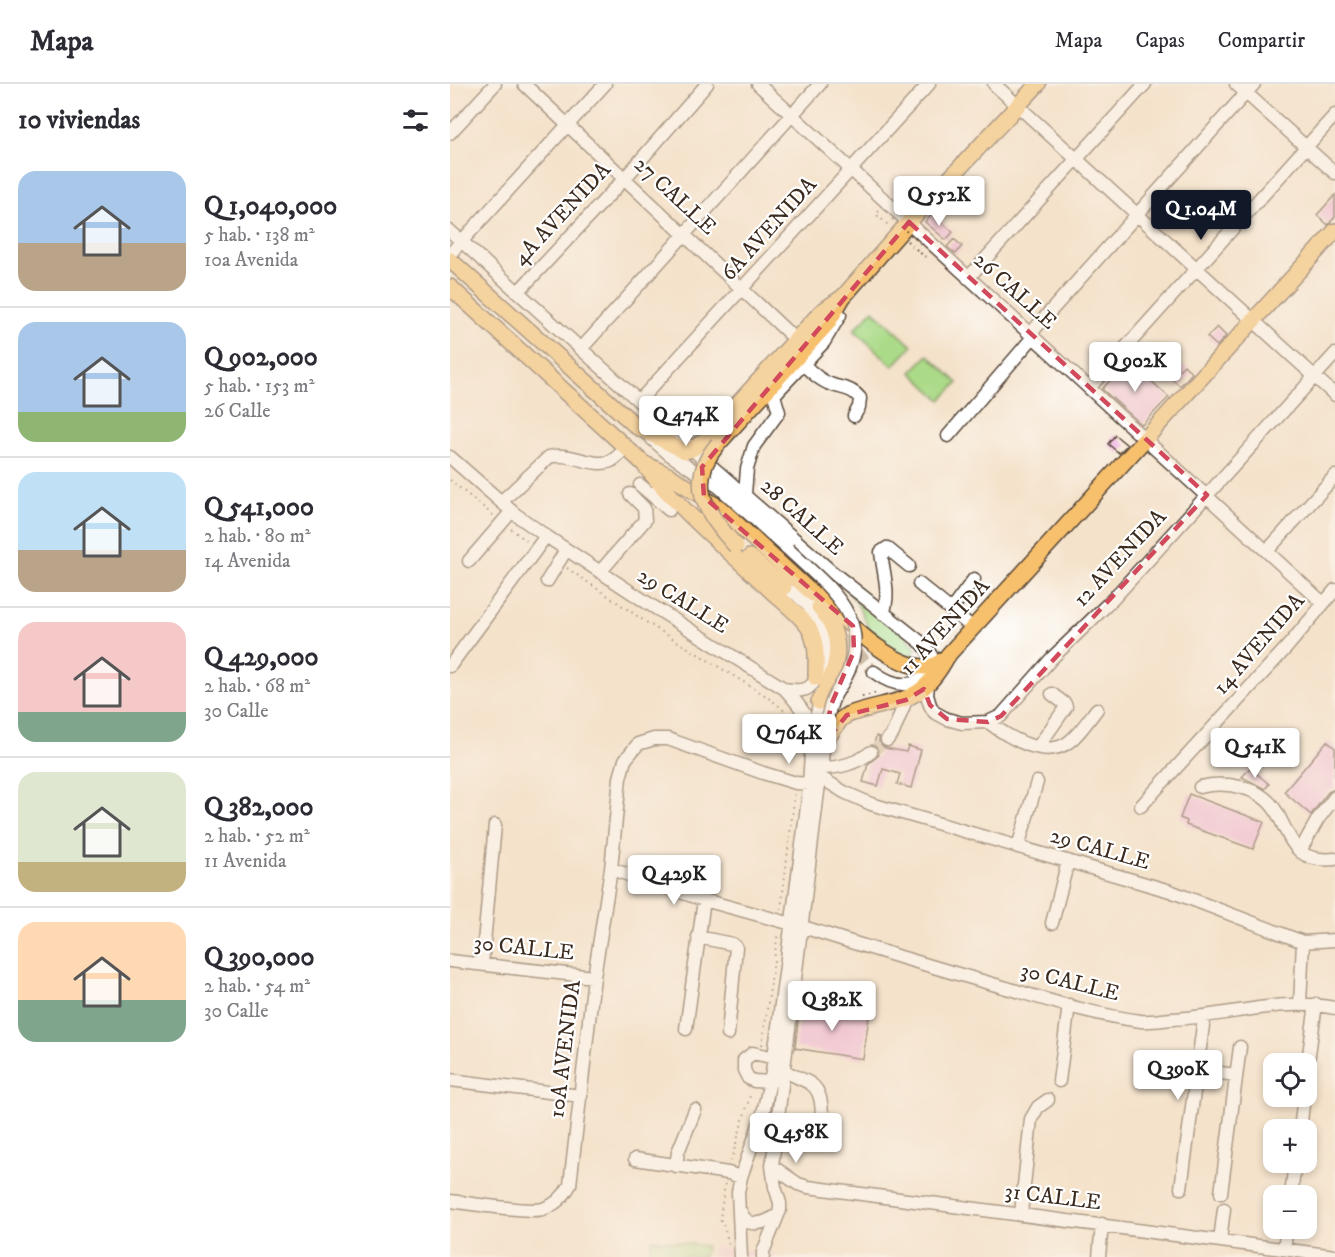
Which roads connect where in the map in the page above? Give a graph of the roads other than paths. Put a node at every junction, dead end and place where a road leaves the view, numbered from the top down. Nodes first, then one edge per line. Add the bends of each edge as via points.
1 (495, 84) edge
2 (524, 84) edge
3 (605, 84) edge
4 (707, 84) edge
5 (758, 84) edge
6 (820, 84) edge
7 (930, 84) edge
8 (994, 84) edge
9 (1038, 84) edge
10 (1145, 84) edge
11 (1245, 87) edge
12 (1018, 106) junction
13 (792, 115) junction
14 (1335, 115) edge
15 (567, 125) junction
16 (450, 133) edge
17 (1306, 146) junction
18 (1077, 159) junction
19 (852, 170) junction
20 (1335, 173) edge
21 (625, 178) junction
22 (1138, 214) junction
23 (900, 229) junction
24 (450, 231) edge
25 (1335, 231) edge
26 (684, 234) junction
27 (461, 242) junction
28 (450, 254) edge
29 (450, 260) edge
30 (1197, 268) junction
31 (968, 278) junction
32 (450, 287) edge
33 (743, 289) junction
34 (518, 292) junction
35 (841, 300) junction
36 (1254, 320) junction
37 (1032, 334) junction
38 (796, 340) junction
39 (581, 349) junction
40 (1335, 354) edge
41 (803, 364) junction
42 (1314, 377) junction
43 (1090, 387) junction
44 (1335, 395) edge
45 (639, 401) junction
46 (854, 416) dead end
47 (637, 427) junction
48 (948, 436) dead end
49 (1146, 439) junction
50 (626, 448) junction
51 (692, 449) junction
52 (450, 457) edge
53 (643, 463) junction
54 (1335, 476) edge
55 (640, 484) dead end
56 (657, 491) junction
57 (630, 494) dead end
58 (745, 494) junction
59 (1207, 495) junction
60 (501, 502) junction
61 (669, 510) dead end
62 (512, 511) junction
63 (546, 536) junction
64 (566, 550) junction
65 (1267, 551) junction
66 (470, 561) dead end
67 (909, 566) dead end
68 (600, 572) junction
69 (974, 579) dead end
70 (548, 581) dead end
71 (919, 584) dead end
72 (784, 587) junction
73 (1335, 590) edge
74 (813, 594) junction
75 (1323, 603) junction
76 (951, 610) junction
77 (883, 614) junction
78 (973, 628) junction
79 (948, 655) junction
80 (450, 666) edge
81 (930, 667) junction
82 (874, 672) tunnel mouth
83 (816, 678) junction
84 (928, 685) junction
85 (785, 689) junction
86 (1052, 694) dead end
87 (906, 700) junction
88 (819, 702) junction
89 (1097, 709) dead end
90 (988, 722) junction
91 (887, 740) tunnel mouth
92 (818, 742) junction
93 (638, 744) joint
94 (1038, 747) junction
95 (871, 753) tunnel mouth
96 (812, 778) junction
97 (1036, 782) dead end
98 (1200, 787) dead end
99 (1335, 797) edge
100 (1141, 806) dead end
101 (495, 825) dead end
102 (1018, 847) junction
103 (1300, 851) junction
104 (1335, 859) edge
105 (1068, 861) junction
106 (611, 869) junction
107 (704, 900) junction
108 (1052, 923) dead end
109 (791, 924) junction
110 (698, 937) junction
111 (1335, 940) edge
112 (1303, 942) junction
113 (450, 961) edge
114 (482, 964) junction
115 (594, 977) junction
116 (1316, 1004) junction
117 (1068, 1005) junction
118 (1300, 1005) junction
119 (1335, 1008) edge
120 (1204, 1018) junction
121 (686, 1029) dead end
122 (728, 1034) dead end
123 (1240, 1047) dead end
124 (1309, 1053) edge
125 (775, 1058) junction
126 (784, 1070) junction
127 (1197, 1070) junction
128 (1236, 1075) junction
129 (450, 1080) edge
130 (1059, 1081) dead end
131 (771, 1082) junction
132 (581, 1096) junction
133 (1048, 1100) dead end
134 (695, 1110) dead end
135 (823, 1126) dead end
136 (635, 1159) dead end
137 (676, 1166) junction
138 (772, 1166) junction
139 (741, 1177) junction
140 (1181, 1188) dead end
141 (1221, 1193) dead end
142 (450, 1201) edge
143 (739, 1208) junction
144 (1224, 1209) dead end
145 (1021, 1214) junction
146 (778, 1215) junction
147 (1102, 1224) junction
148 (1285, 1239) edge
149 (1220, 1240) junction
150 (1284, 1249) junction
151 (1335, 1256) edge
152 (741, 1257) edge
153 (763, 1257) edge
154 (1099, 1257) edge

1 - 16 street
2 - 15 street, 27 CALLE
3 - 15 street
4 - 21 street, 4A AVENIDA
5 - 13 street, 26 CALLE
6 - 13 street
7 - 19 street, 6A AVENIDA
8 - 12 street
9 - 12 main road
10 - 18 street
11 - 17 street
11 - 22 street
12 - 18 street
12 - 23 main road
13 - 19 street, 26 CALLE
13 - 26 street
14 - 17 street
15 - 21 street, 27 CALLE
15 - 27 street
17 - 20 street
17 - 30 street
18 - 22 street
18 - 31 street
19 - 23 street, 26 CALLE
19 - 33 street, 6A AVENIDA
21 - 26 street, 27 CALLE
21 - 34 street, 4A AVENIDA
22 - 30 street
22 - 37 street
23 - 31 street, 26 CALLE
23 - 35 main road
24 - 27 street, 28 CALLE
25 - 36 main road, 11 AVENIDA
26 - 33 street, 27 CALLE
26 - 39 street
27 - 28 street
27 - 34 street, 28 CALLE
29 - 47 main road
30 - 36 street
30 - 43 street
31 - 37 street, 26 CALLE
32 - 50 main road
33 - 38 street, 27 CALLE
33 - 45 street, 6A AVENIDA
34 - 39 street, 28 CALLE
35 - 38 main road via 821,312
35 - 41 street via 840,318
35 - 72 main road, bridge via 828,323 718,444 702,468 704,500 710,514 736,546
36 - 42 street
36 - 49 main road, 11 AVENIDA
37 - 43 street, 26 CALLE
37 - 48 street
38 - 51 main road via 704,441
39 - 45 street, 28 CALLE
40 - 42 street, 12 AVENIDA
41 - 46 street via 830,385 855,392 860,398
41 - 58 street via 774,395 779,412 754,446
42 - 44 street
42 - 59 street, 12 AVENIDA
43 - 49 street, 26 CALLE
45 - 51 street, 28 CALLE
47 - 51 main road via 679,449
47 - 92 street, bridge via 719,488 842,602 853,626 854,651
49 - 59 street, 26 CALLE
49 - 78 main road, 11 AVENIDA
50 - 53 main road
50 - 60 street via 614,459 599,464 559,454 549,457
51 - 58 street, 28 CALLE
52 - 60 street, 29 CALLE
53 - 56 main road
53 - 74 main road via 720,507
54 - 65 street
55 - 56 street
56 - 61 street
56 - 83 main road via 732,554 805,624 816,647
57 - 68 street via 644,508 645,520
58 - 77 street, 28 CALLE
59 - 65 street, 26 CALLE
59 - 90 street, 12 AVENIDA via 1001,716
60 - 62 street, 29 CALLE
62 - 63 street, 29 CALLE
62 - 66 street
63 - 64 street, 29 CALLE
63 - 80 street
64 - 68 street, 29 CALLE
64 - 70 street
65 - 75 street, 26 CALLE
67 - 77 street via 887,548 881,552 886,577
68 - 85 street, 29 CALLE
69 - 76 street
71 - 76 street
72 - 83 street via 822,634 823,654
72 - 88 street, 11 AVENIDA via 816,613 829,634 829,659
73 - 75 street, 14 AVENIDA
74 - 81 main road via 898,660
74 - 88 main road via 831,621 837,640 830,681
75 - 100 street, 14 AVENIDA
76 - 78 street
77 - 81 street, 28 CALLE via 928,650
78 - 79 main road, 11 AVENIDA
79 - 81 main road
79 - 84 main road, 11 AVENIDA
81 - 82 street via 909,685 891,683
83 - 85 street via 802,690
84 - 87 main road, 11 AVENIDA
84 - 90 street via 930,705 940,715 963,723
85 - 92 street, 29 CALLE via 808,718
86 - 94 street via 1066,707
87 - 91 street
87 - 92 main road, 11 AVENIDA via 856,712 840,720
88 - 92 street, 11 AVENIDA
89 - 94 street via 1069,742
90 - 94 street via 1009,737
92 - 96 street, 11 AVENIDA
92 - 96 street, 11 AVENIDA
93 - 96 street, 29 CALLE via 668,739
93 - 106 street, 10A AVENIDA via 625,760 620,778
95 - 96 street
96 - 102 street, 29 CALLE via 871,804
96 - 109 street, 11 AVENIDA
97 - 102 street
98 - 103 street via 1228,784 1262,797 1275,809 1290,842
99 - 103 street via 1317,819
101 - 114 street
102 - 105 street, 29 CALLE
103 - 104 street via 1317,859
105 - 108 street
105 - 112 street, 29 CALLE via 1170,891
106 - 107 street, 30 CALLE
106 - 115 street, 10A AVENIDA
107 - 109 street, 30 CALLE
107 - 110 street
109 - 117 street, 30 CALLE
109 - 125 street, 11 AVENIDA
109 - 126 street, 11 AVENIDA
110 - 121 street
110 - 122 street via 736,947
111 - 112 street, 29 CALLE
112 - 118 street
113 - 114 street, 30 CALLE
114 - 115 street, 30 CALLE
115 - 132 street, 10A AVENIDA
116 - 118 street, 30 CALLE
116 - 119 street, 30 CALLE
116 - 124 street
117 - 120 street, 30 CALLE via 1142,1021
117 - 130 street
118 - 120 street, 30 CALLE
120 - 127 street
123 - 128 street
125 - 131 street, 11 AVENIDA
125 - 131 street via 753,1053 744,1060 747,1078
126 - 135 street via 818,1091
126 - 138 street, 11 AVENIDA
127 - 128 street
127 - 140 street
128 - 141 street
129 - 132 street
131 - 139 street, 11 AVENIDA
132 - 142 street, 10A AVENIDA via 570,1185 557,1202 538,1210
133 - 145 street via 1031,1119
134 - 137 street
136 - 137 street
137 - 139 street
138 - 145 street, 31 CALLE via 808,1187
138 - 146 street, 11 AVENIDA via 780,1203
139 - 143 street, 11 AVENIDA
143 - 146 street via 748,1223 760,1223
143 - 152 street, 11 AVENIDA
144 - 149 street
145 - 147 street, 31 CALLE
146 - 153 street, 11 AVENIDA
147 - 149 street, 31 CALLE
147 - 154 street
148 - 150 street
149 - 150 street, 31 CALLE
150 - 151 street, 31 CALLE

